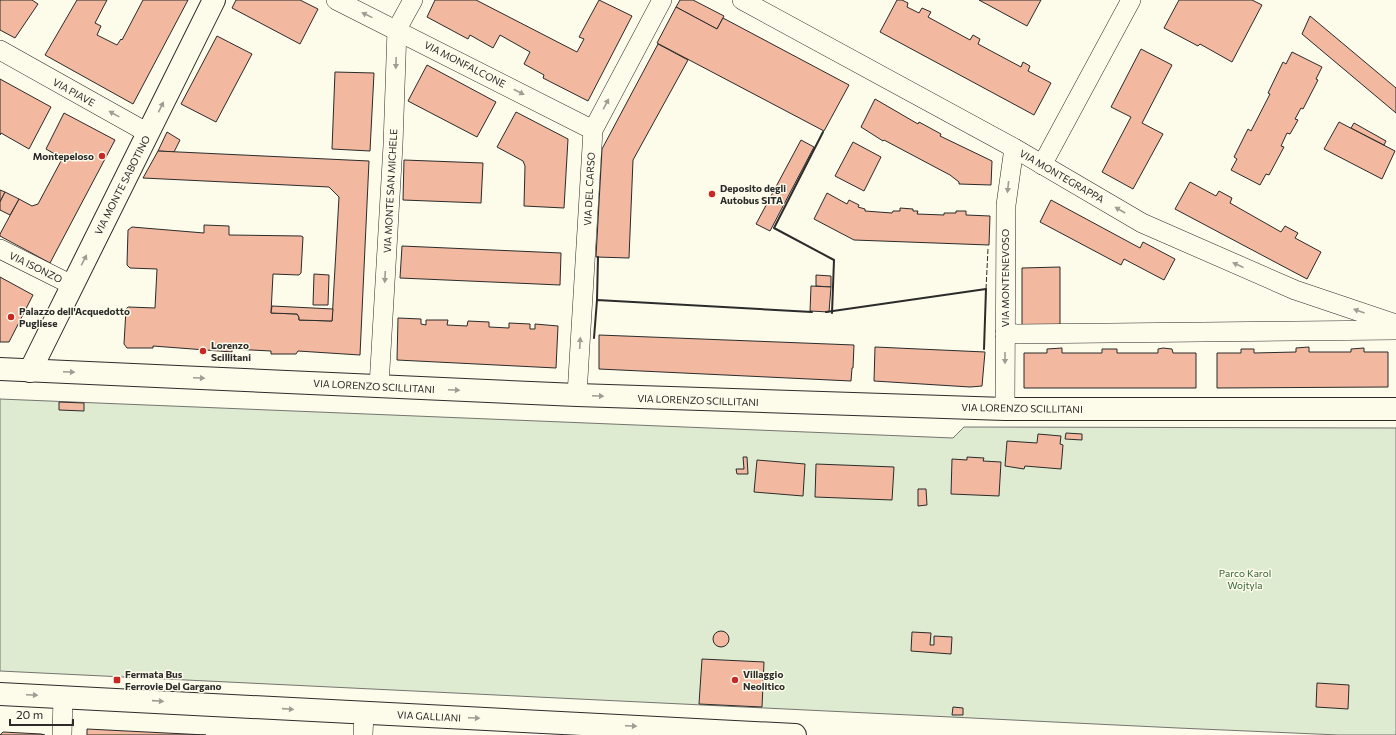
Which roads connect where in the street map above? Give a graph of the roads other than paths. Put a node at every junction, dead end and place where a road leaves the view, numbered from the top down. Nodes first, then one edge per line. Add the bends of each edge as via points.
1 (214, 0) edge
2 (336, 0) edge
3 (413, 0) edge
4 (742, 0) edge
5 (1130, 0) edge
6 (657, 2) edge
7 (397, 29) junction
8 (0, 50) edge
9 (593, 130) junction
10 (148, 133) junction
11 (1014, 148) junction
12 (1042, 165) junction
13 (0, 249) edge
14 (72, 285) junction
15 (1396, 324) edge
16 (1396, 330) edge
17 (1005, 334) junction
18 (0, 369) edge
19 (30, 371) junction
20 (379, 386) junction
21 (577, 396) junction
22 (1005, 409) junction
23 (1396, 409) edge
24 (0, 694) edge
25 (63, 697) junction
26 (364, 714) junction
27 (602, 729) edge
28 (62, 735) edge
29 (363, 735) edge
30 (795, 735) edge

10 -> 1 street, VIA MONTE SABOTINO
7 -> 2 street, VIA MONFALCONE
3 - 7 street, VIA MONTE SAN MICHELE
4 - 11 street, VIA MONTEGRAPPA
5 - 12 street
9 -> 6 street, VIA DEL CARSO
7 -> 9 street, VIA MONFALCONE
7 -> 20 street, VIA MONTE SAN MICHELE
10 -> 8 street, VIA PIAVE
21 -> 9 street, VIA DEL CARSO
14 -> 10 street, VIA MONTE SABOTINO
11 - 12 street, VIA MONTEGRAPPA
11 -> 17 street, VIA MONTENEVOSO via 1006,205
15 -> 12 street, VIA MONTEGRAPPA via 1295,290 1142,223
13 - 14 street, VIA ISONZO
14 - 19 street, VIA MONTE SABOTINO
16 - 17 street
17 -> 22 street, VIA MONTENEVOSO
18 - 19 street, VIA LORENZO SCILLITANI
19 -> 20 street, VIA LORENZO SCILLITANI
20 -> 21 street, VIA LORENZO SCILLITANI
21 -> 22 street, VIA LORENZO SCILLITANI
22 - 23 street, VIA LORENZO SCILLITANI
24 -> 25 street, VIA GALLIANI
25 -> 26 street, VIA GALLIANI
25 - 28 street
26 -> 27 street, VIA GALLIANI
26 - 29 street
27 -> 30 street, VIA GALLIANI

